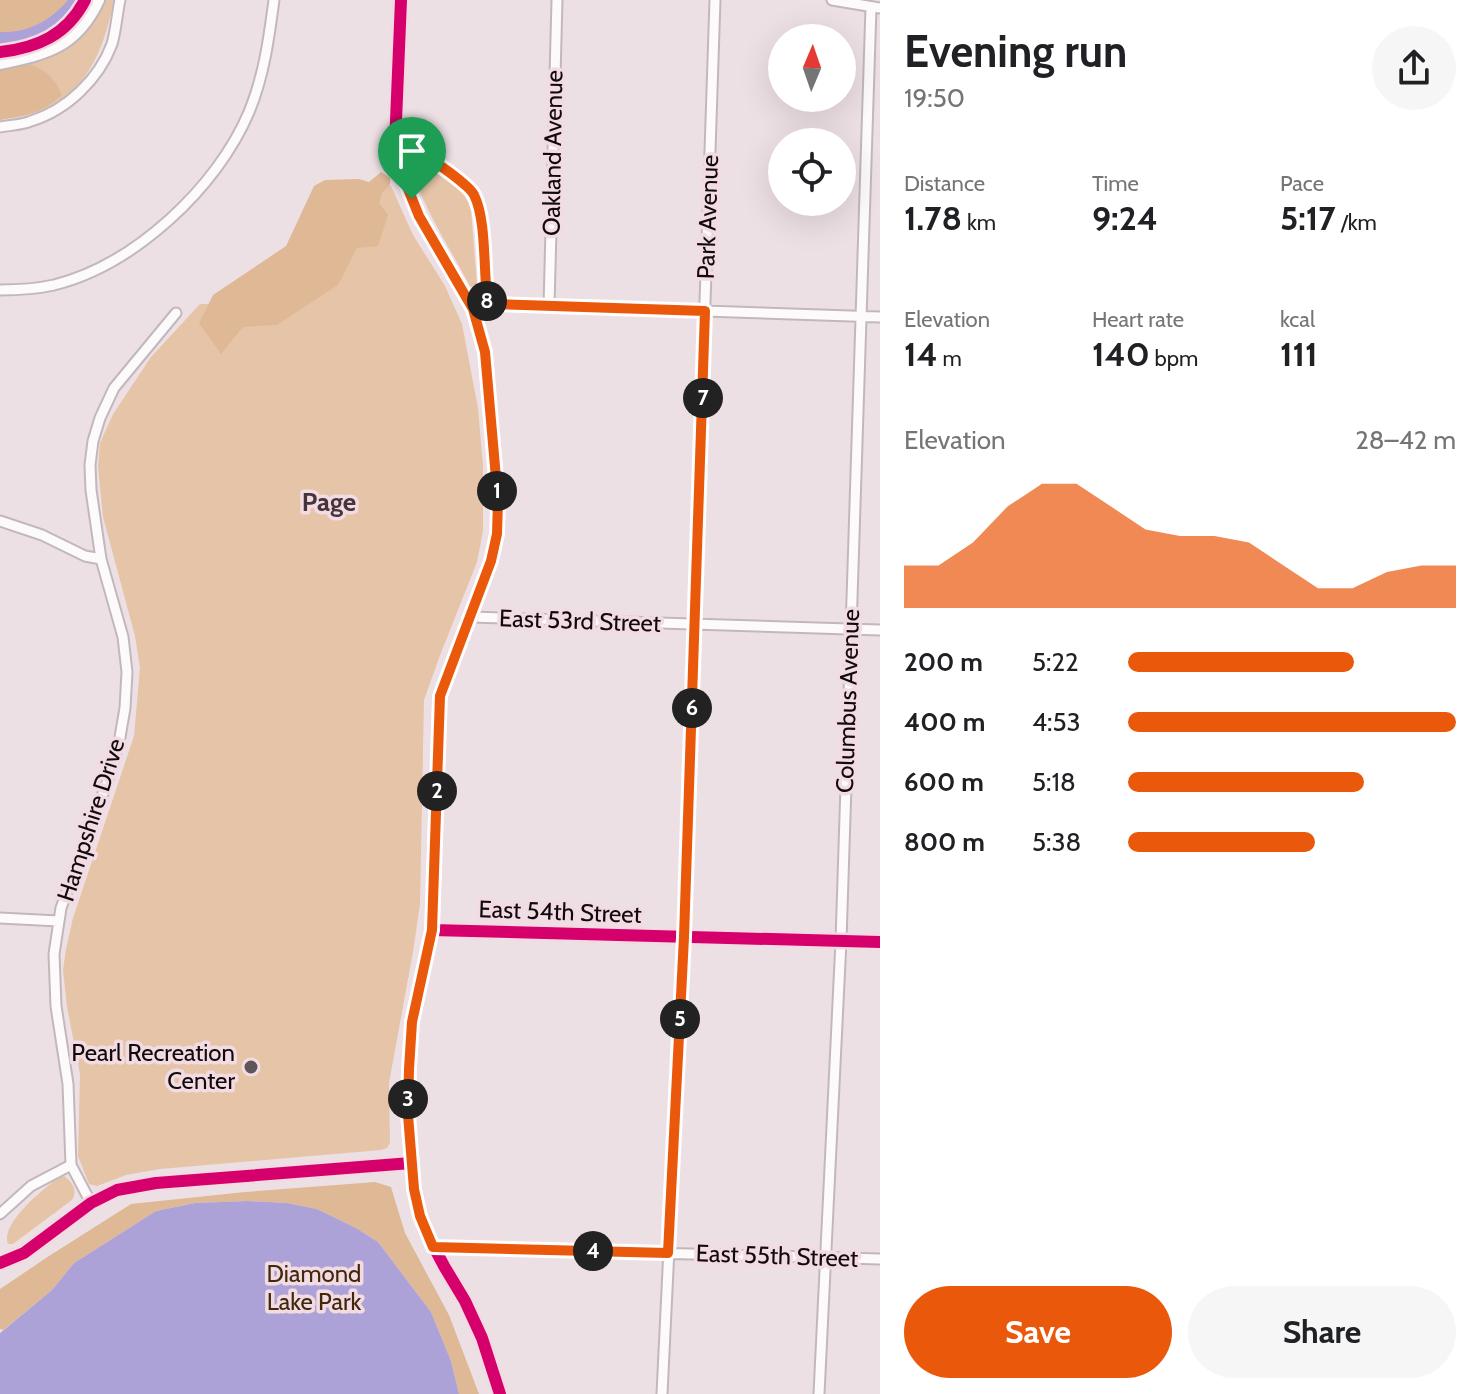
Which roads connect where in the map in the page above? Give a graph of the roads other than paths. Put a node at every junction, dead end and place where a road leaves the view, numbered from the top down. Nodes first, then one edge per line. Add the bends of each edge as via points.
1 (98, 0) edge
2 (120, 0) edge
3 (274, 0) edge
4 (401, 0) edge
5 (557, 0) edge
6 (715, 0) edge
7 (832, 0) edge
8 (876, 7) edge
9 (0, 63) edge
10 (0, 127) edge
11 (396, 135) junction
12 (0, 290) edge
13 (488, 305) junction
14 (549, 306) junction
15 (473, 309) junction
16 (705, 311) junction
17 (176, 313) dead end
18 (861, 316) junction
19 (880, 317) edge
20 (0, 521) edge
21 (101, 559) junction
22 (471, 617) junction
23 (695, 624) junction
24 (850, 629) junction
25 (880, 630) edge
26 (0, 918) edge
27 (58, 921) junction
28 (432, 930) junction
29 (684, 937) junction
30 (841, 941) junction
31 (880, 942) edge
32 (411, 1163) junction
33 (71, 1165) junction
34 (91, 1203) junction
35 (0, 1214) edge
36 (433, 1247) junction
37 (668, 1253) junction
38 (825, 1257) junction
39 (880, 1259) edge
40 (0, 1263) edge
41 (500, 1394) edge
42 (662, 1394) edge
43 (819, 1394) edge

1 - 9 street via 83,26 62,45
2 - 10 street via 112,45 76,95 31,122
3 - 12 street via 265,60 248,113 215,172 192,197 126,254 103,267 54,285
4 - 11 street
5 - 14 street, Oakland Avenue
6 - 16 street, Park Avenue
7 - 8 street
8 - 18 street, Columbus Avenue
11 - 13 street via 473,192 481,215
11 - 15 street via 402,174 419,216
13 - 14 street
13 - 15 street
14 - 16 street
15 - 22 street via 485,352 498,501 491,561
16 - 18 street
16 - 23 street, Park Avenue
17 - 21 street, Hampshire Drive via 114,388 100,418 90,465
18 - 19 street
18 - 24 street, Columbus Avenue
20 - 21 street
21 - 27 street, Hampshire Drive via 123,637 125,708 109,777
22 - 23 street, East 53rd Street
22 - 28 street via 440,696
23 - 24 street, East 53rd Street
23 - 29 street, Park Avenue
24 - 25 street, East 53rd Street
24 - 30 street, Columbus Avenue
26 - 27 street
27 - 33 street, Hampshire Drive via 54,978 68,1084
28 - 29 street, East 54th Street
28 - 32 street via 412,1022
29 - 30 street, East 54th Street
29 - 37 street, Park Avenue
30 - 31 street, East 54th Street
30 - 38 street, Columbus Avenue
32 - 34 street via 156,1183 117,1190
32 - 36 street via 420,1216
33 - 34 street, Hampshire Drive
33 - 35 street via 31,1186
34 - 40 street via 24,1253
36 - 37 street, East 55th Street
36 - 41 street via 482,1338
37 - 38 street, East 55th Street
37 - 42 street, Park Avenue
38 - 39 street, East 55th Street
38 - 43 street, Columbus Avenue

